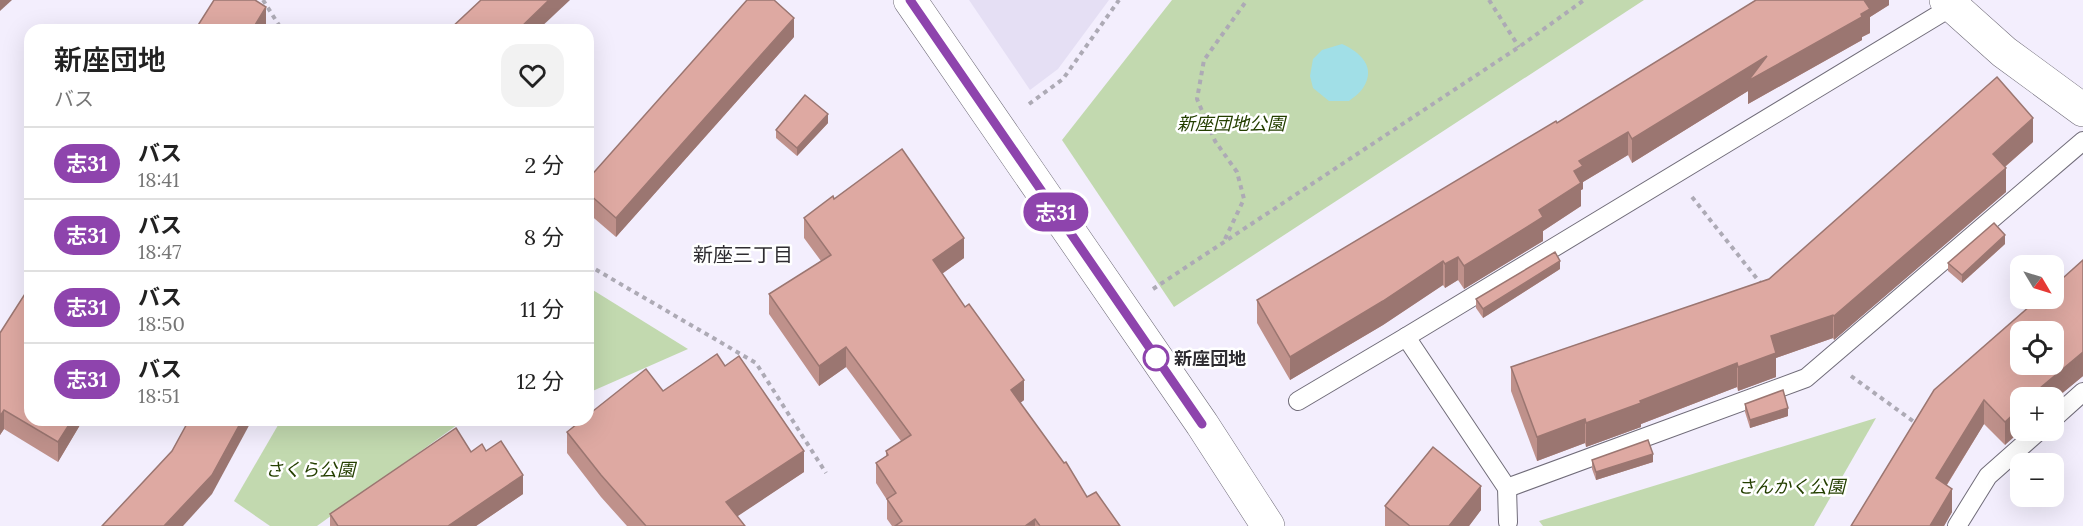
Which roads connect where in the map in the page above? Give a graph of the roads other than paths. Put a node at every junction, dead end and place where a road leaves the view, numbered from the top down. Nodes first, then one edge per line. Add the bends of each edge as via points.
1 (910, 0) edge
2 (1949, 3) edge
3 (2083, 110) edge
4 (2083, 141) edge
5 (1406, 337) junction
6 (2083, 392) edge
7 (1298, 401) dead end
8 (2064, 409) edge
9 (2028, 441) edge
10 (1507, 488) junction
11 (1508, 525) edge
12 (1268, 526) edge
13 (1957, 526) edge

1 - 12 street
2 - 3 street via 2004,52
2 - 5 lane
4 - 10 lane via 1806,378
5 - 7 lane
5 - 10 lane
6 - 8 lane
9 - 13 lane via 1989,476
10 - 11 lane

